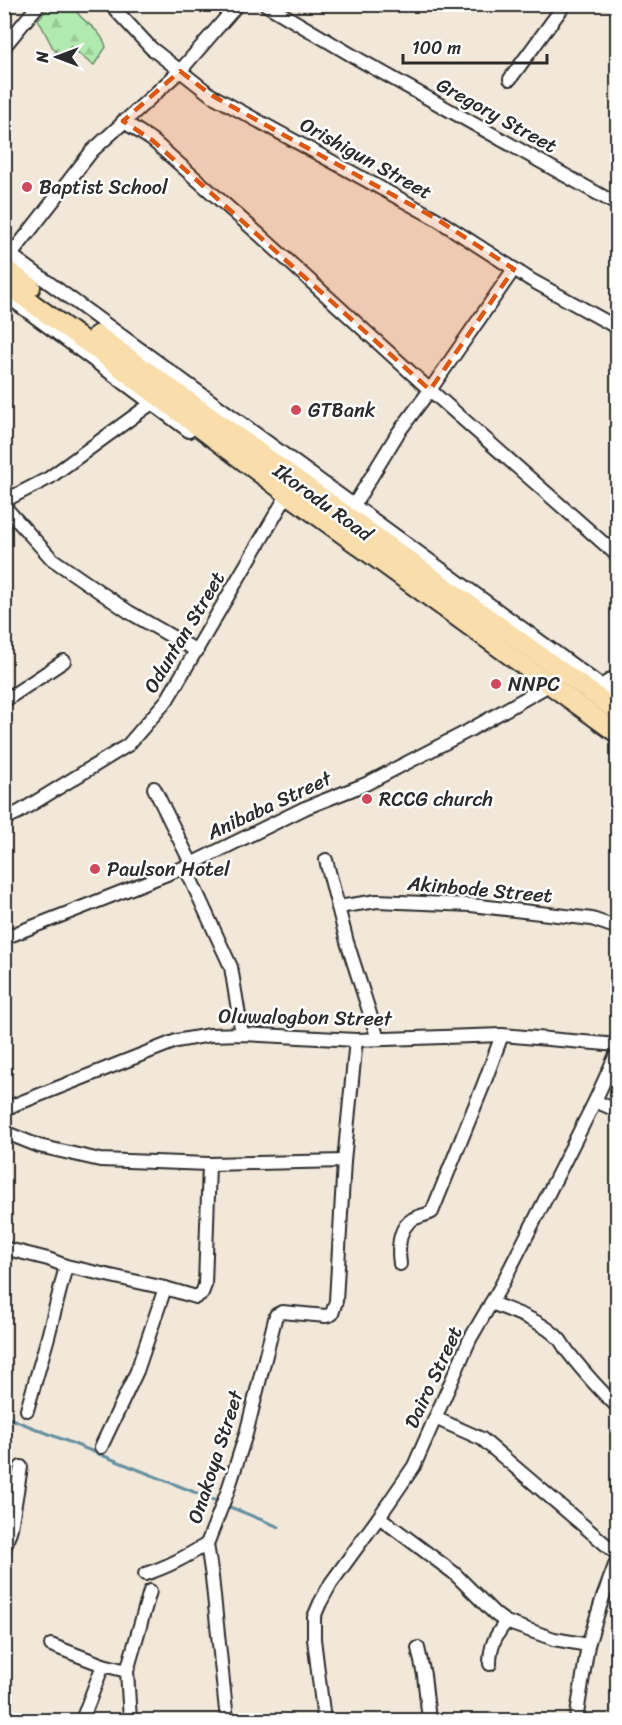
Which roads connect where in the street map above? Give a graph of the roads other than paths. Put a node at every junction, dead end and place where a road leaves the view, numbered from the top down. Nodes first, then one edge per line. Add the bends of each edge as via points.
1 (39, 4) edge
2 (110, 4) edge
3 (238, 4) edge
4 (265, 4) edge
5 (565, 4) edge
6 (4, 47) edge
7 (180, 70) junction
8 (510, 79) dead end
9 (123, 121) junction
10 (618, 205) edge
11 (7, 257) edge
12 (514, 269) junction
13 (4, 284) edge
14 (4, 294) edge
15 (618, 328) edge
16 (430, 390) junction
17 (152, 403) junction
18 (202, 435) junction
19 (278, 494) junction
20 (4, 501) edge
21 (354, 505) junction
22 (4, 506) edge
23 (618, 556) edge
24 (196, 651) junction
25 (64, 661) dead end
26 (618, 675) edge
27 (601, 686) junction
28 (542, 689) junction
29 (618, 698) edge
30 (4, 701) edge
31 (618, 712) edge
32 (618, 734) edge
33 (618, 744) edge
34 (154, 788) dead end
35 (4, 819) edge
36 (326, 860) dead end
37 (188, 865) junction
38 (338, 907) junction
39 (618, 928) edge
40 (4, 938) edge
41 (242, 1034) junction
42 (502, 1035) junction
43 (378, 1039) junction
44 (356, 1040) junction
45 (618, 1045) edge
46 (618, 1050) edge
47 (595, 1101) junction
48 (4, 1109) edge
49 (618, 1111) edge
50 (4, 1132) edge
51 (344, 1161) junction
52 (209, 1164) junction
53 (4, 1248) edge
54 (400, 1264) dead end
55 (66, 1266) junction
56 (165, 1288) junction
57 (491, 1303) junction
58 (618, 1407) edge
59 (27, 1410) dead end
60 (435, 1418) junction
61 (101, 1447) dead end
62 (21, 1467) dead end
63 (379, 1517) junction
64 (207, 1544) junction
65 (4, 1550) edge
66 (618, 1556) edge
67 (145, 1574) dead end
68 (150, 1591) dead end
69 (506, 1622) junction
70 (51, 1646) dead end
71 (588, 1646) junction
72 (418, 1648) dead end
73 (490, 1664) dead end
74 (103, 1665) junction
75 (127, 1671) junction
76 (82, 1720) edge
77 (130, 1720) edge
78 (227, 1720) edge
79 (324, 1720) edge
80 (429, 1720) edge
81 (576, 1720) edge

1 - 6 street
2 - 7 street, Orishigun Street via 151,48
3 - 7 street
4 - 10 street, Gregory Street
5 - 8 street
7 - 9 street
7 - 12 street, Orishigun Street via 211,95 435,219
9 - 11 street via 92,150
9 - 16 street via 152,140
11 - 21 street, Ikorodu Road
11 - 31 highway, Ikorodu Road
12 - 15 street, Orishigun Street
12 - 16 street
13 - 18 highway, Ikorodu Road
14 - 17 street, Ikorodu Road
16 - 21 street
16 - 23 street
17 - 18 street, Ikorodu Road
17 - 20 street via 49,478
18 - 19 highway, Ikorodu Road
19 - 24 street, Oduntan Street
19 - 28 street, Ikorodu Road
19 - 32 highway, Ikorodu Road
21 - 27 street, Ikorodu Road
22 - 24 street via 52,559 129,612
24 - 35 street, Oduntan Street via 167,700 128,745
25 - 30 street
26 - 27 street
27 - 29 street, Ikorodu Road
28 - 33 street, Ikorodu Road
28 - 37 street, Anibaba Street via 366,784 305,808
34 - 37 street
36 - 38 street
37 - 40 street, Anibaba Street
37 - 41 street via 231,967
38 - 39 street, Akinbode Street via 377,901 471,905 592,920
38 - 43 street
41 - 44 street, Oluwalogbon Street
41 - 48 street, Oluwalogbon Street via 176,1041
42 - 43 street, Oluwalogbon Street
42 - 45 street, Oluwalogbon Street
42 - 54 street via 432,1212 411,1220 402,1231
43 - 44 street, Oluwalogbon Street
44 - 51 street
46 - 47 street, Dairo Street
47 - 49 street
47 - 57 street, Dairo Street
50 - 52 street via 39,1146 100,1160
51 - 52 street
51 - 64 street, Onakoya Street via 332,1314 276,1315 246,1434
52 - 56 street via 205,1286 196,1297
53 - 55 street
55 - 56 street
55 - 59 street
56 - 61 street via 137,1371
57 - 58 street via 525,1316 560,1340 601,1392
57 - 60 street, Dairo Street via 470,1339
60 - 63 street, Dairo Street via 414,1466
60 - 66 street via 482,1439
62 - 65 street
63 - 69 street via 454,1573
63 - 79 street, Dairo Street via 331,1583 314,1617
64 - 67 street
64 - 78 street, Onakoya Street
66 - 71 street
68 - 75 street
69 - 71 street
69 - 73 street via 493,1640
70 - 74 street
71 - 81 street
72 - 80 street
74 - 75 street
74 - 76 street
75 - 77 street

